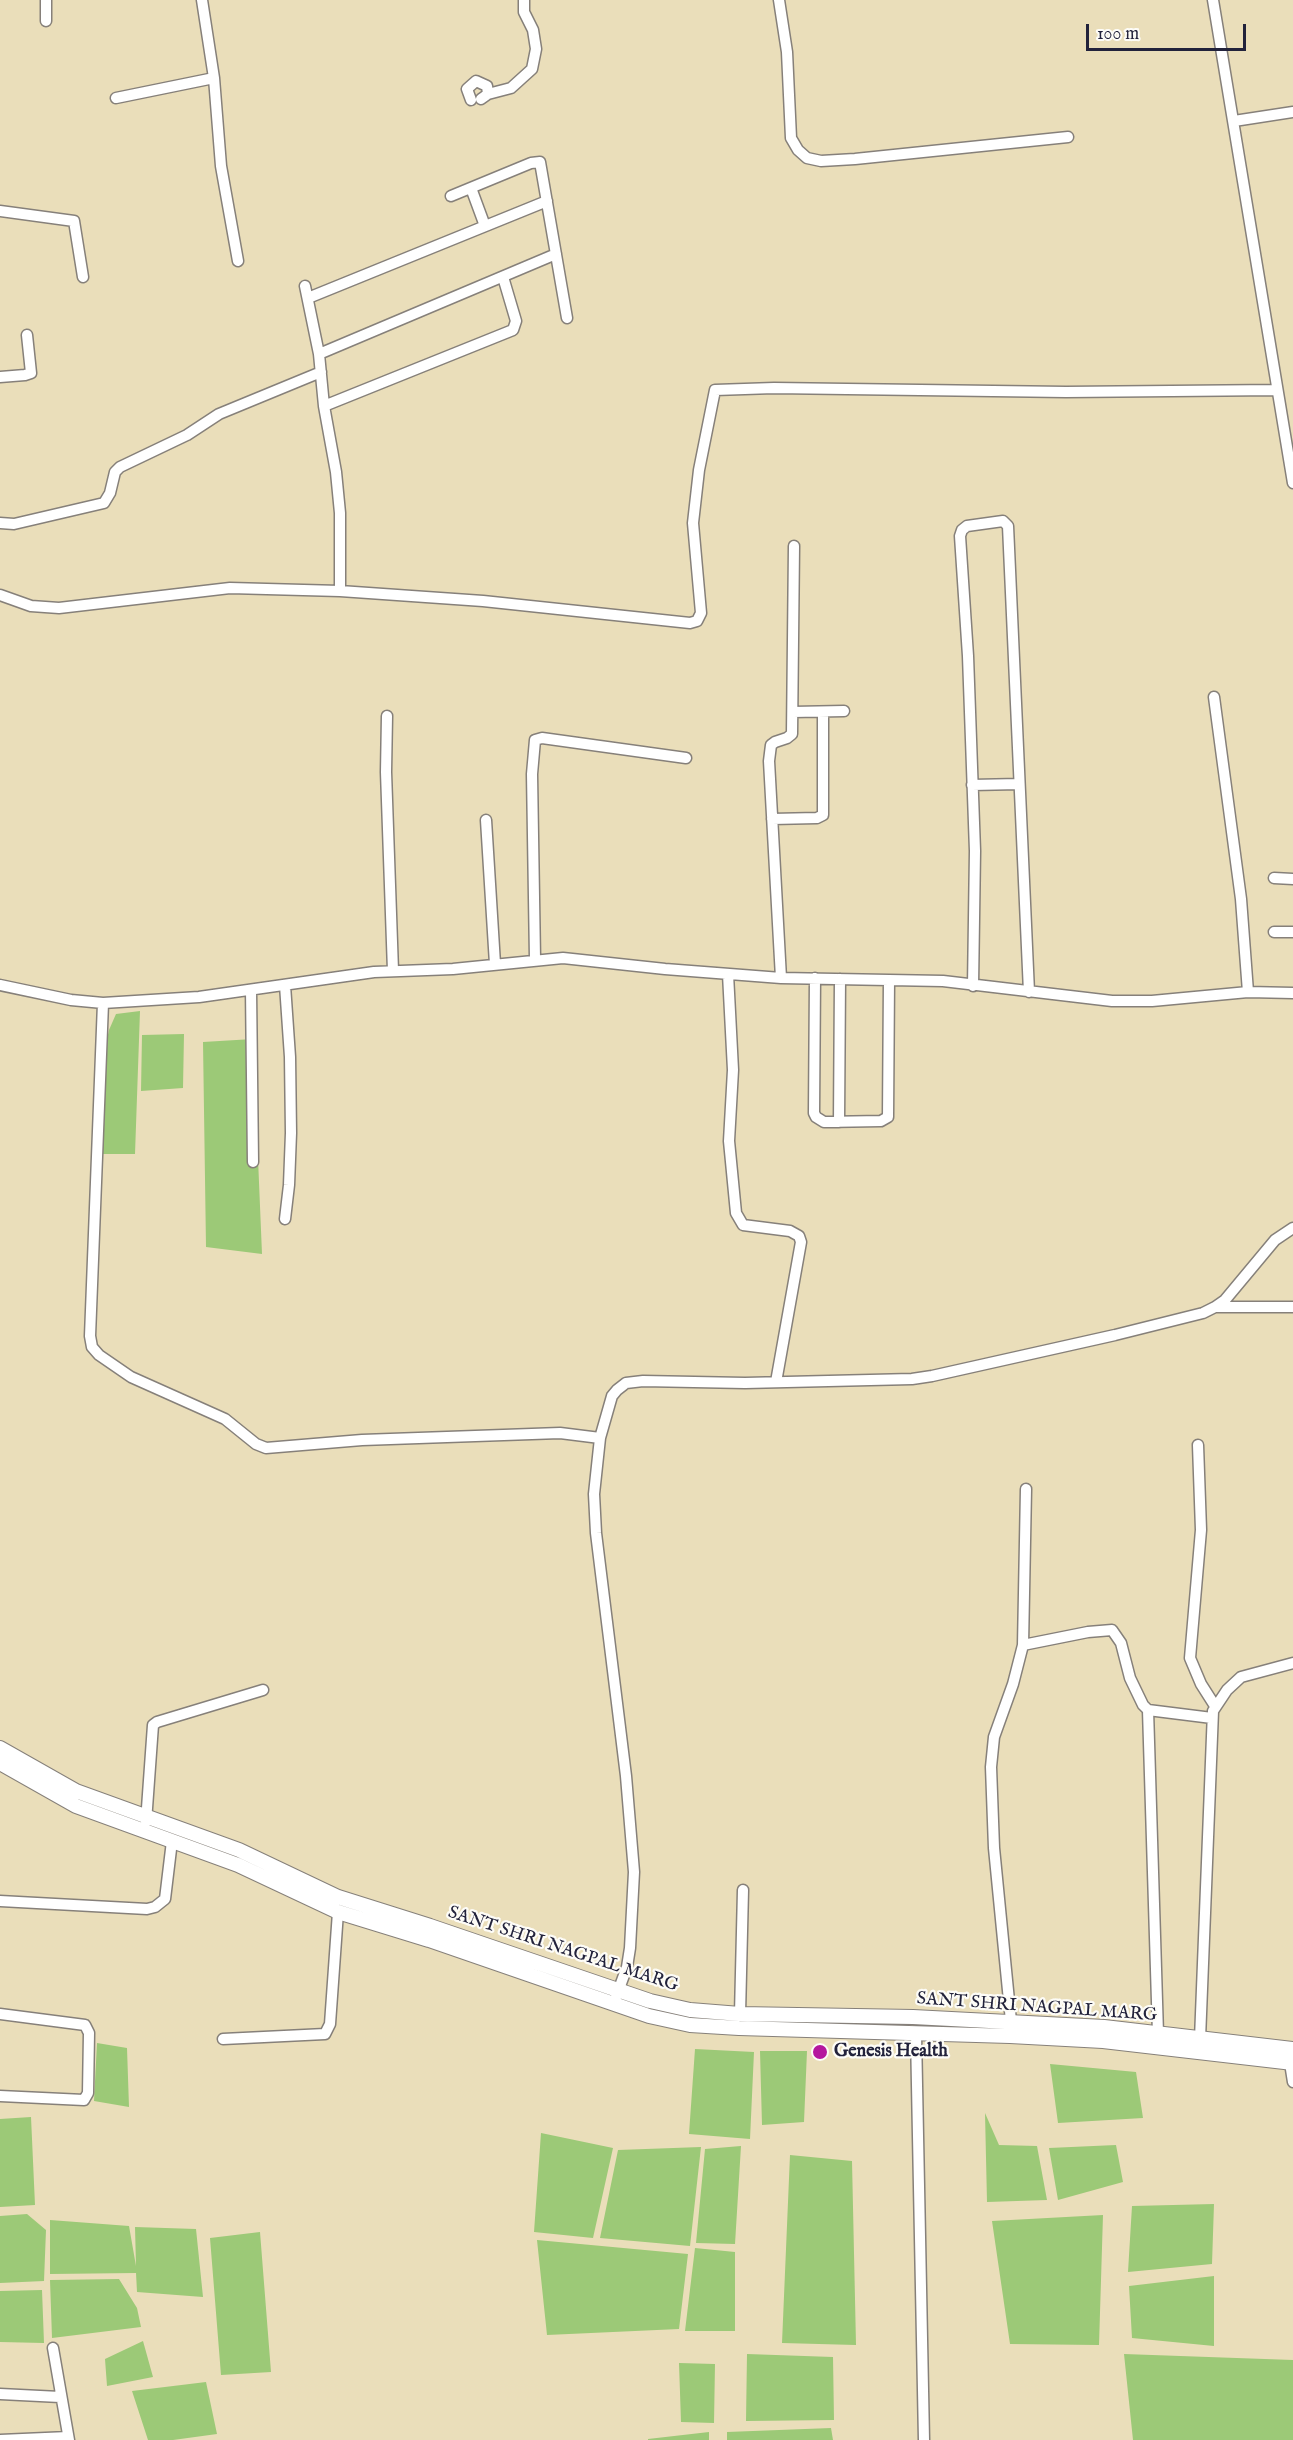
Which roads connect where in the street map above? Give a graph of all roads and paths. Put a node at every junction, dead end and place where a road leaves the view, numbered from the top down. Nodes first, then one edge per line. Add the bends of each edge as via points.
1 (46, 0) edge
2 (202, 0) edge
3 (524, 0) edge
4 (779, 0) edge
5 (1213, 0) edge
6 (46, 21) dead end
7 (214, 78) junction
8 (116, 98) dead end
9 (480, 98) dead end
10 (1293, 112) edge
11 (1234, 121) junction
12 (1068, 137) dead end
13 (471, 188) junction
14 (451, 196) dead end
15 (547, 201) junction
16 (0, 211) edge
17 (485, 226) junction
18 (556, 254) junction
19 (238, 261) dead end
20 (503, 276) junction
21 (83, 277) dead end
22 (305, 286) dead end
23 (308, 298) junction
24 (567, 318) dead end
25 (27, 335) dead end
26 (319, 354) junction
27 (321, 372) junction
28 (0, 377) edge
29 (1277, 390) junction
30 (324, 406) junction
31 (1293, 483) edge
32 (0, 523) edge
33 (794, 546) dead end
34 (340, 591) junction
35 (0, 595) edge
36 (1214, 698) dead end
37 (823, 711) junction
38 (844, 711) dead end
39 (793, 712) junction
40 (387, 716) dead end
41 (686, 758) dead end
42 (1019, 784) junction
43 (972, 785) junction
44 (772, 819) junction
45 (486, 820) dead end
46 (1275, 878) dead end
47 (1293, 879) edge
48 (1274, 932) dead end
49 (1293, 932) edge
50 (535, 959) junction
51 (495, 964) junction
52 (393, 971) junction
53 (728, 974) junction
54 (781, 978) junction
55 (815, 978) junction
56 (840, 979) junction
57 (889, 980) junction
58 (0, 985) edge
59 (285, 986) junction
60 (974, 986) junction
61 (251, 990) junction
62 (1029, 992) junction
63 (1248, 992) junction
64 (1293, 993) edge
65 (103, 1003) junction
66 (839, 1122) junction
67 (253, 1162) dead end
68 (285, 1219) dead end
69 (1293, 1228) edge
70 (1293, 1307) edge
71 (1215, 1308) junction
72 (777, 1382) junction
73 (600, 1438) junction
74 (1198, 1445) dead end
75 (1026, 1489) dead end
76 (1023, 1645) junction
77 (1293, 1663) edge
78 (263, 1690) dead end
79 (1215, 1706) junction
80 (1148, 1710) junction
81 (1212, 1718) junction
82 (0, 1748) edge
83 (0, 1763) edge
84 (146, 1824) junction
85 (172, 1841) junction
86 (743, 1890) dead end
87 (0, 1901) edge
88 (338, 1912) junction
89 (616, 1997) junction
90 (0, 2014) edge
91 (740, 2014) junction
92 (904, 2017) junction
93 (1011, 2021) junction
94 (910, 2034) junction
95 (1158, 2034) junction
96 (223, 2039) dead end
97 (1200, 2039) junction
98 (1293, 2049) edge
99 (1291, 2063) edge
100 (1293, 2082) edge
101 (0, 2096) edge
102 (53, 2348) dead end
103 (0, 2394) edge
104 (60, 2397) junction
105 (69, 2438) edge
106 (0, 2440) edge
107 (924, 2440) edge

1 - 6 street
2 - 7 street
3 - 9 street via 536,49 532,69 511,88
4 - 12 street via 787,52 791,138 807,158 855,159
5 - 11 street
7 - 8 street
7 - 19 street via 220,166
10 - 11 street
11 - 29 street
13 - 14 street
13 - 15 street via 538,161
13 - 17 street
15 - 17 street
15 - 18 street
16 - 21 street via 74,221
17 - 23 street
18 - 20 street
18 - 24 street
20 - 26 street
20 - 30 street via 516,321 513,330
22 - 23 street
23 - 26 street
25 - 28 street via 31,373
26 - 27 street
27 - 30 street
27 - 32 street via 219,414 187,435 120,467 104,502 14,524
29 - 31 street
29 - 34 street via 715,390 693,523 701,613 697,621
30 - 34 street via 340,513
33 - 39 street
34 - 35 street via 230,588 59,608 31,606
36 - 63 street via 1241,898
37 - 38 street
37 - 39 street
37 - 44 street via 823,815
39 - 44 street via 792,734 773,743 770,749
40 - 52 street
41 - 50 street via 535,740 531,774
42 - 43 street
42 - 43 street via 1008,526 1003,521 967,526 960,536
42 - 62 street
43 - 60 street
44 - 54 street
45 - 51 street
46 - 47 street
48 - 49 street
50 - 51 street
50 - 53 street via 579,958
51 - 52 street
52 - 59 street
53 - 54 street
53 - 72 street via 733,1071 729,1141 736,1213 743,1225 790,1231 801,1239
54 - 55 street
55 - 56 street
55 - 66 street via 814,1113 824,1122
56 - 57 street
56 - 66 street
57 - 60 street
57 - 66 street via 888,1117 881,1121
58 - 65 street
59 - 61 street
59 - 68 street via 291,1132
60 - 62 street
61 - 65 street
61 - 67 street
62 - 63 street via 1130,1002
63 - 64 street
65 - 73 street via 90,1336 99,1355 131,1377 225,1419 266,1448 362,1440 560,1433
69 - 71 street via 1275,1240
70 - 71 street
71 - 72 street via 932,1376
72 - 73 street via 626,1383 612,1396
73 - 89 street via 594,1494 596,1533 634,1872 630,1948
74 - 79 street via 1201,1530 1190,1658 1200,1684
75 - 76 street
76 - 80 street via 1112,1630 1121,1643 1138,1700
76 - 93 street via 994,1737 991,1767 994,1848
77 - 79 street via 1241,1677
78 - 84 street via 153,1725
79 - 81 street
80 - 81 street
80 - 95 street
81 - 97 street
82 - 84 street, SANT SHRI NAGPAL MARG via 76,1791
83 - 84 street, SANT SHRI NAGPAL MARG via 76,1806
84 - 85 street, SANT SHRI NAGPAL MARG
84 - 89 street, SANT SHRI NAGPAL MARG via 239,1851 338,1897 430,1926
85 - 87 street via 165,1899 154,1907
85 - 88 street, SANT SHRI NAGPAL MARG via 238,1865
86 - 91 street
88 - 89 street, SANT SHRI NAGPAL MARG
88 - 96 street via 330,2024 325,2034
89 - 91 street, SANT SHRI NAGPAL MARG
89 - 94 street, SANT SHRI NAGPAL MARG via 649,2016 690,2025
90 - 101 street via 85,2025 89,2033 88,2093 84,2100
91 - 92 street, SANT SHRI NAGPAL MARG
92 - 93 street, SANT SHRI NAGPAL MARG
92 - 94 street
93 - 95 street, SANT SHRI NAGPAL MARG
94 - 99 street, SANT SHRI NAGPAL MARG via 1103,2041
94 - 107 street
95 - 97 street, SANT SHRI NAGPAL MARG
97 - 98 street, SANT SHRI NAGPAL MARG
99 - 100 street
102 - 104 street
103 - 104 street
104 - 105 street
105 - 106 street

